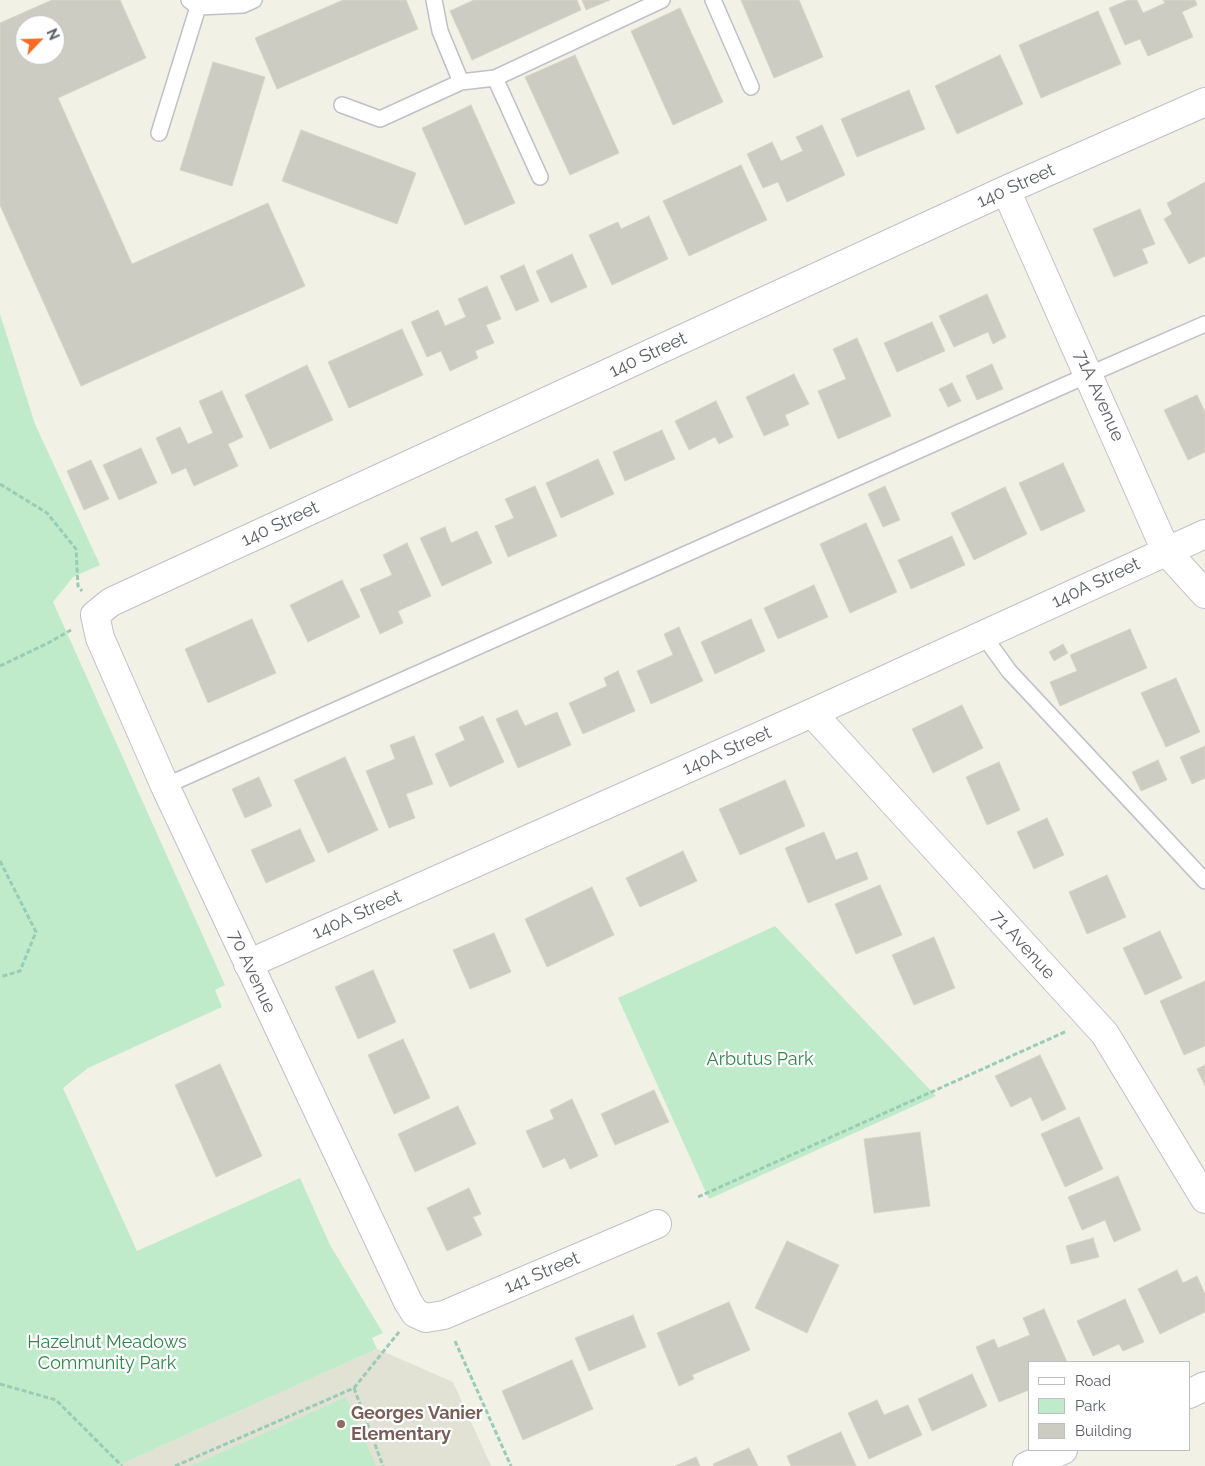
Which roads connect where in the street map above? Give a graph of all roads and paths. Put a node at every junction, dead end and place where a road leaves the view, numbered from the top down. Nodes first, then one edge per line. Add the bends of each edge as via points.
1 (254, 0) edge
2 (434, 0) edge
3 (662, 0) edge
4 (713, 0) edge
5 (194, 4) edge
6 (495, 78) junction
7 (461, 82) junction
8 (751, 87) dead end
9 (1205, 102) edge
10 (342, 105) dead end
11 (159, 133) dead end
12 (540, 177) dead end
13 (1006, 190) junction
14 (1205, 324) edge
15 (1090, 374) junction
16 (0, 484) edge
17 (1205, 534) edge
18 (1166, 551) junction
19 (1205, 594) edge
20 (95, 615) junction
21 (983, 635) junction
22 (0, 666) edge
23 (812, 713) junction
24 (165, 786) junction
25 (0, 861) edge
26 (1205, 881) edge
27 (248, 964) junction
28 (0, 976) edge
29 (1070, 1030) dead end
30 (698, 1197) dead end
31 (1205, 1199) edge
32 (657, 1224) dead end
33 (426, 1318) joint
34 (400, 1331) dead end
35 (455, 1341) dead end
36 (0, 1384) edge
37 (1205, 1386) edge
38 (354, 1388) junction
39 (1190, 1394) edge
40 (1061, 1451) edge
41 (122, 1466) edge
42 (175, 1466) edge
43 (382, 1466) edge
44 (511, 1466) edge
45 (1027, 1466) edge

1 - 5 lane via 243,5
2 - 7 lane via 440,31
3 - 6 lane
4 - 8 lane
5 - 11 lane
6 - 7 lane
6 - 12 lane
7 - 10 lane via 380,119
9 - 13 street, 140 Street
13 - 15 street, 71A Avenue
13 - 20 street, 140 Street via 111,602
14 - 15 lane
15 - 18 street, 71A Avenue
15 - 24 lane
16 - 20 path via 47,513 76,549 78,586
17 - 18 street, 140A Street
18 - 19 street, 71A Avenue
18 - 21 street, 140A Street
20 - 22 path via 48,644
20 - 24 street, 70 Avenue via 100,638
21 - 23 street, 140A Street
21 - 26 lane via 1009,671
23 - 27 street, 140A Street
23 - 31 street, 71 Avenue via 1105,1034
24 - 27 street, 70 Avenue
25 - 28 path via 36,932 20,971
27 - 33 street, 70 Avenue via 408,1302 415,1313
29 - 30 path
32 - 33 street, 141 Street via 444,1315
34 - 38 path
35 - 44 path
36 - 41 path via 56,1400
37 - 39 street
38 - 42 path
38 - 43 path
40 - 45 street

